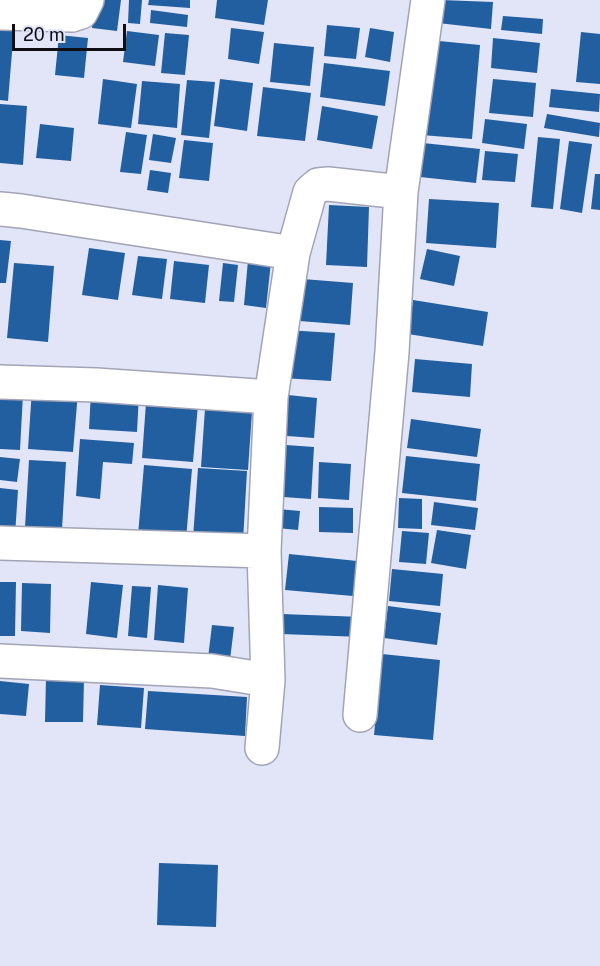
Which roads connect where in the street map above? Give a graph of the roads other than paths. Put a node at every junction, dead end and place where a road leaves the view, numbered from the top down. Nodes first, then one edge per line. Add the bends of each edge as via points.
1 (87, 0) edge
2 (428, 0) edge
3 (0, 13) edge
4 (401, 192) junction
5 (0, 209) edge
6 (293, 254) junction
7 (0, 382) edge
8 (271, 397) junction
9 (0, 543) edge
10 (264, 551) junction
11 (0, 661) edge
12 (268, 680) junction
13 (360, 715) dead end
14 (262, 748) dead end

1 - 3 street via 81,12 72,15
2 - 4 street
4 - 6 street via 318,185 310,192
4 - 13 street via 392,352
5 - 6 street
6 - 8 street
7 - 8 street
8 - 10 street
9 - 10 street
10 - 12 street
11 - 12 street via 212,671
12 - 14 street

